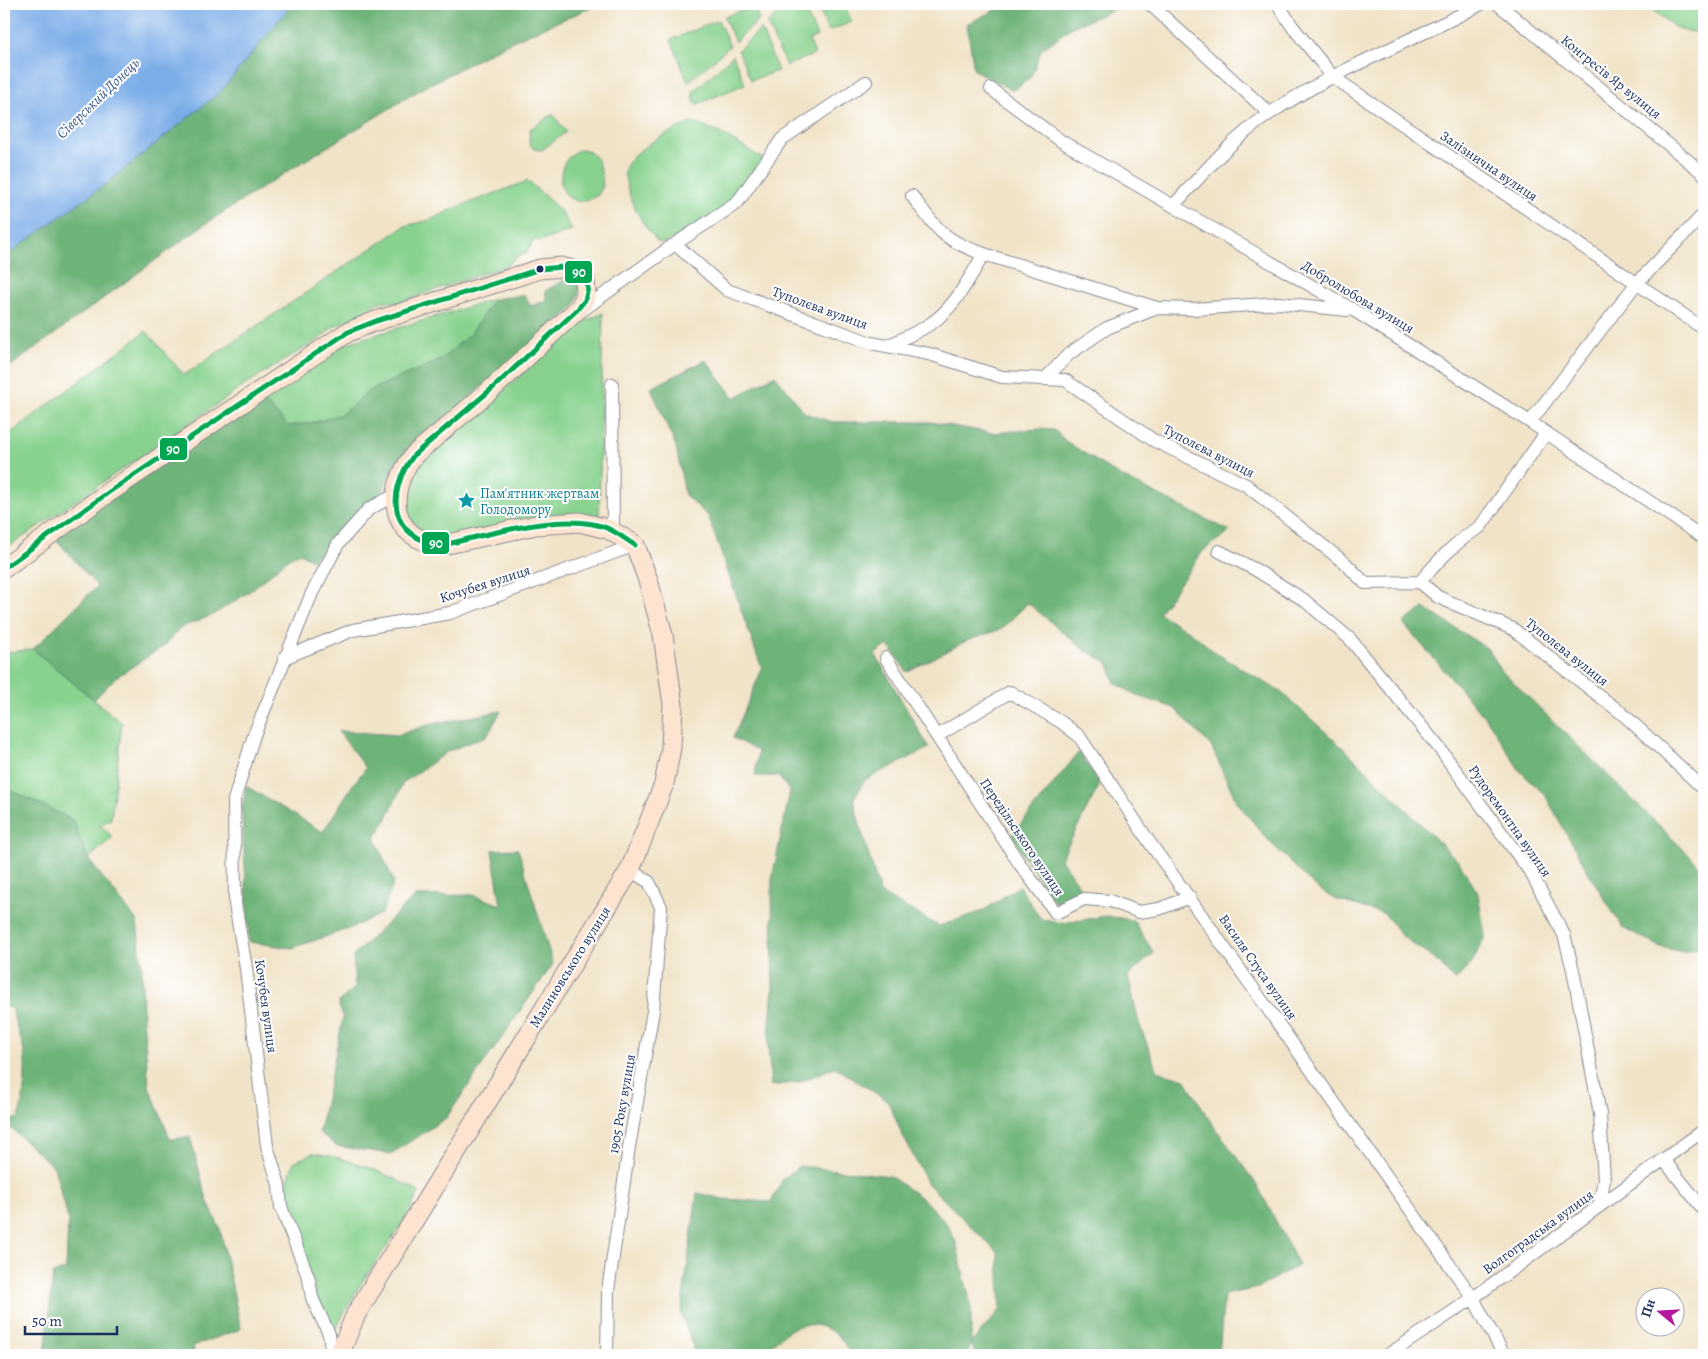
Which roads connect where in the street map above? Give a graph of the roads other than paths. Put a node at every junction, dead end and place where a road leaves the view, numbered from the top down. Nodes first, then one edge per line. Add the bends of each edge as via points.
1 (1150, 4) edge
2 (1278, 4) edge
3 (1481, 4) edge
4 (1498, 4) edge
5 (1333, 77) junction
6 (866, 82) dead end
7 (991, 89) dead end
8 (1270, 113) junction
9 (1704, 174) edge
10 (912, 196) dead end
11 (1174, 205) junction
12 (1704, 214) edge
13 (676, 244) junction
14 (984, 254) junction
15 (1636, 284) junction
16 (1157, 308) junction
17 (1355, 311) junction
18 (564, 323) junction
19 (1704, 329) edge
20 (889, 345) junction
21 (1045, 379) junction
22 (612, 384) dead end
23 (1530, 422) junction
24 (1546, 433) junction
25 (395, 495) junction
26 (613, 532) junction
27 (1704, 538) edge
28 (635, 545) junction
29 (1219, 551) dead end
30 (4, 568) edge
31 (1420, 582) junction
32 (284, 658) junction
33 (886, 658) dead end
34 (937, 736) junction
35 (1704, 789) edge
36 (630, 870) junction
37 (1190, 898) junction
38 (1704, 1130) edge
39 (1663, 1159) junction
40 (1599, 1206) junction
41 (1704, 1210) edge
42 (1473, 1298) junction
43 (332, 1355) edge
44 (339, 1355) edge
45 (607, 1355) edge
46 (1388, 1355) edge
47 (1504, 1355) edge

1 - 8 street
2 - 5 street, Залізнична вулиця
3 - 5 street
4 - 9 street, Конгресів Яр вулиця
5 - 8 street
5 - 15 street, Залізнична вулиця
6 - 13 street via 782,139 737,204
7 - 11 street, Добролюбова вулиця via 1061,140
8 - 11 street via 1216,158
10 - 14 street via 944,237
11 - 17 street, Добролюбова вулиця
12 - 15 street
13 - 18 street
13 - 20 street, Туполєва вулиця via 727,290 871,343
14 - 16 street
14 - 20 street via 943,313 930,324
15 - 19 street, Залізнична вулиця
15 - 23 street
16 - 17 street via 1280,303
16 - 21 street via 1107,328 1069,354
17 - 23 street, Добролюбова вулиця
18 - 25 main road via 414,455 404,467
18 - 30 main road via 585,300 588,288 582,273 562,267 540,269 348,332 110,492
20 - 21 street, Туполєва вулиця via 1002,377
21 - 31 street, Туполєва вулиця via 1065,380 1153,440 1246,485 1345,563 1364,583
22 - 26 street
23 - 24 street, Добролюбова вулиця
24 - 27 street, Добролюбова вулиця
24 - 31 street via 1480,527 1437,561
25 - 26 main road via 397,510 406,527 433,544 536,525 579,522
25 - 32 street, Кочубея вулиця via 369,510 338,544 312,593
26 - 28 main road
28 - 32 street, Кочубея вулиця via 450,613 352,630
28 - 36 main road, Малиновського вулиця via 663,635 673,705 664,784
29 - 40 street, Рудоремонтна вулиця via 1304,600 1350,639 1440,749 1530,873 1564,935 1573,970 1600,1114 1604,1180
31 - 35 street, Туполєва вулиця via 1438,597 1513,629 1624,715
32 - 43 street, Кочубея вулиця via 254,735 234,800 235,904 246,968 267,1146 279,1185 281,1207 309,1279 312,1298 329,1334
33 - 34 street, Передільського вулиця
34 - 37 street, Передільського вулиця via 1019,863 1056,913 1084,898 1110,902 1138,912 1159,909
34 - 37 street, Василя Стуса вулиця via 1010,692 1061,722 1079,736
36 - 44 main road, Малиновського вулиця via 356,1314
36 - 45 street, 1905 Року вулиця via 649,882 660,907 654,1011 629,1147 608,1291
37 - 42 street, Василя Стуса вулиця
38 - 39 street, Волгоградська вулиця
39 - 40 street, Волгоградська вулиця
39 - 41 street
40 - 42 street, Волгоградська вулиця
42 - 46 street, Волгоградська вулиця
42 - 47 street, Василя Стуса вулиця

